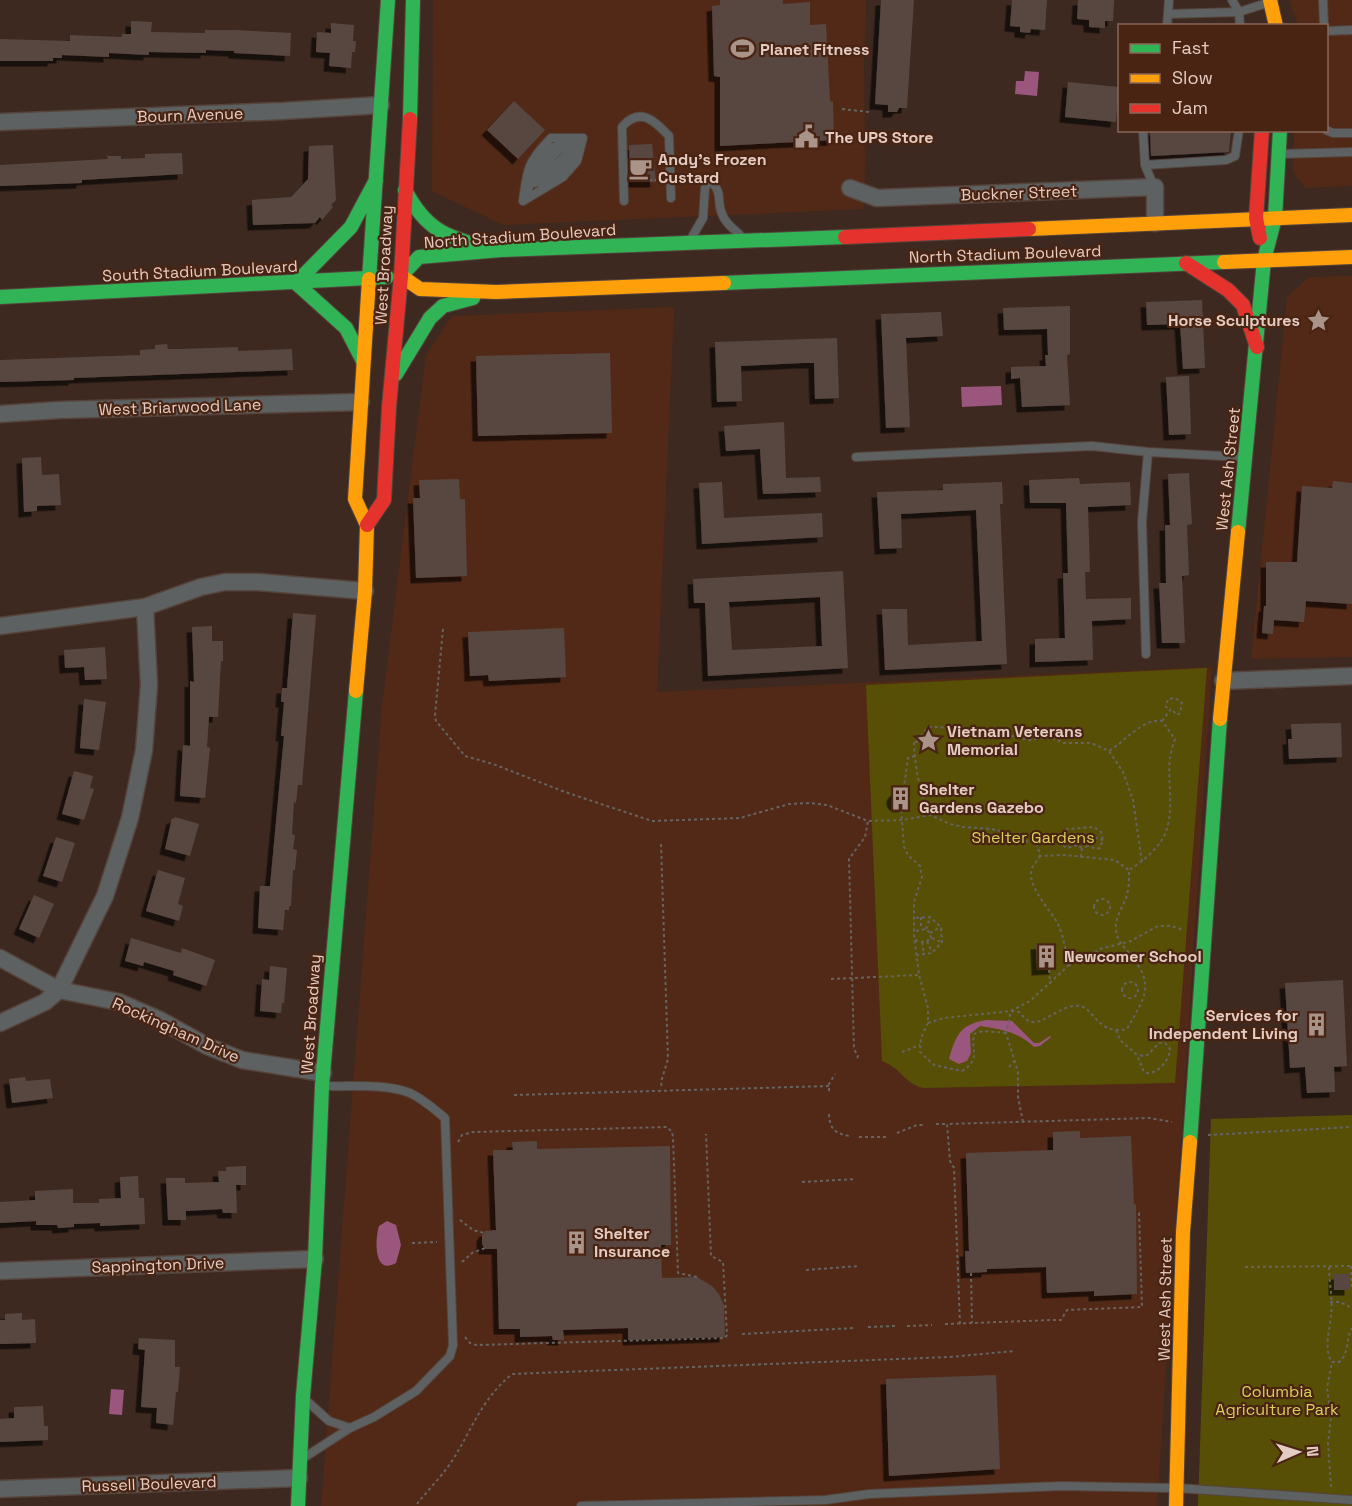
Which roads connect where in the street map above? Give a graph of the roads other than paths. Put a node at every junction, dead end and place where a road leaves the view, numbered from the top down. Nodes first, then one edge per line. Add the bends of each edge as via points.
1 (388, 0) edge
2 (413, 0) edge
3 (1169, 0) edge
4 (1232, 0) edge
5 (1323, 0) edge
6 (1270, 1) edge
7 (1239, 12) junction
8 (1168, 14) junction
9 (1167, 24) edge
10 (1240, 24) edge
11 (1276, 24) edge
12 (1324, 24) edge
13 (1352, 30) edge
14 (1328, 31) edge
15 (381, 105) junction
16 (0, 122) edge
17 (1328, 131) edge
18 (1143, 132) edge
19 (1239, 132) edge
20 (1262, 132) edge
21 (1280, 132) edge
22 (1352, 133) edge
23 (583, 138) junction
24 (1352, 152) edge
25 (1278, 154) junction
26 (1145, 165) junction
27 (376, 180) junction
28 (1155, 187) junction
29 (850, 188) dead end
30 (405, 190) junction
31 (671, 198) dead end
32 (523, 201) junction
33 (624, 201) dead end
34 (1352, 215) edge
35 (1256, 218) junction
36 (1275, 218) junction
37 (1155, 223) junction
38 (747, 240) junction
39 (689, 243) junction
40 (501, 250) junction
41 (1352, 257) edge
42 (1264, 260) junction
43 (1186, 263) junction
44 (400, 276) junction
45 (369, 279) junction
46 (296, 283) junction
47 (496, 292) junction
48 (0, 297) edge
49 (1257, 347) junction
50 (363, 362) junction
51 (392, 383) junction
52 (361, 402) junction
53 (0, 414) edge
54 (1148, 452) junction
55 (856, 457) dead end
56 (1246, 457) junction
57 (366, 525) junction
58 (365, 591) junction
59 (145, 607) junction
60 (0, 626) edge
61 (1146, 654) dead end
62 (1352, 676) edge
63 (1223, 681) junction
64 (0, 958) edge
65 (59, 990) junction
66 (0, 1023) edge
67 (323, 1080) junction
68 (315, 1259) junction
69 (0, 1271) edge
70 (303, 1396) junction
71 (350, 1428) junction
72 (300, 1460) junction
73 (298, 1479) junction
74 (1177, 1488) junction
75 (0, 1490) edge
76 (1352, 1500) edge
77 (825, 1503) edge
78 (298, 1506) edge
79 (581, 1506) edge
80 (1176, 1506) edge

1 - 15 main road, West Broadway
2 - 30 main road, West Broadway
3 - 8 lane
4 - 7 lane
5 - 12 lane
6 - 7 lane
6 - 11 main road
7 - 8 lane
7 - 10 lane
8 - 9 lane
13 - 14 lane
15 - 16 street, Bourn Avenue
15 - 27 main road, West Broadway
17 - 22 lane
18 - 26 lane
19 - 26 lane via 1235,156 1226,160 1172,159
20 - 35 main road, West Ash Street
21 - 25 main road, West Ash Street
23 - 32 lane via 572,157
23 - 32 lane via 563,146
23 - 32 lane via 552,138 536,153 526,171
24 - 25 lane
25 - 36 main road, West Ash Street
26 - 28 lane
27 - 45 main road, West Broadway
27 - 46 main road via 351,227
28 - 29 street, Buckner Street via 877,198
28 - 37 street
30 - 40 main road via 417,213 432,226 471,244
30 - 44 main road, West Broadway
31 - 33 lane via 669,136 651,119 638,117 622,127
34 - 36 main road, North Stadium Boulevard
35 - 36 main road, North Stadium Boulevard
35 - 37 main road, North Stadium Boulevard
35 - 42 main road, West Ash Street
36 - 42 main road, West Ash Street
37 - 38 main road, North Stadium Boulevard
38 - 39 main road, North Stadium Boulevard
38 - 39 lane via 723,217 718,187 709,180 703,218
39 - 40 main road, North Stadium Boulevard
40 - 44 main road, North Stadium Boulevard via 419,257
41 - 42 main road, North Stadium Boulevard
42 - 43 main road, North Stadium Boulevard
42 - 49 main road, West Ash Street
43 - 47 main road, North Stadium Boulevard
43 - 49 main road via 1228,290 1243,305
44 - 45 main road, South Stadium Boulevard
44 - 47 main road, North Stadium Boulevard via 420,289
44 - 51 main road, West Broadway
45 - 46 main road, South Stadium Boulevard
45 - 50 main road, West Broadway
46 - 48 main road, South Stadium Boulevard
46 - 50 main road via 346,328
47 - 51 main road via 443,306 425,325
49 - 56 main road, West Ash Street
50 - 52 main road, West Broadway
51 - 57 main road, West Broadway via 384,501
52 - 53 street, West Briarwood Lane
52 - 57 main road, West Broadway via 355,499
54 - 55 lane via 1092,446
54 - 56 lane
54 - 61 lane via 1142,522
56 - 63 main road, West Ash Street
57 - 58 main road, West Broadway
58 - 59 street via 225,582
58 - 67 main road, West Broadway
59 - 60 street
59 - 65 street via 148,685 144,750 130,818 105,896
62 - 63 street
63 - 74 main road, West Ash Street via 1183,1232
64 - 65 street, Rockingham Drive
65 - 66 street via 45,1002
65 - 67 street, Rockingham Drive via 119,1002 242,1060
67 - 68 main road, West Broadway
67 - 71 lane via 409,1092 445,1118 453,1345 450,1356 416,1391
68 - 69 street, Sappington Drive
68 - 70 main road, West Broadway
70 - 71 lane via 329,1421
70 - 72 main road, West Broadway
71 - 72 lane
72 - 73 main road, West Broadway
73 - 75 street, Russell Boulevard
73 - 78 main road, West Broadway
74 - 76 lane
74 - 77 lane via 1061,1486 869,1494
74 - 80 main road, West Ash Street
77 - 79 lane

